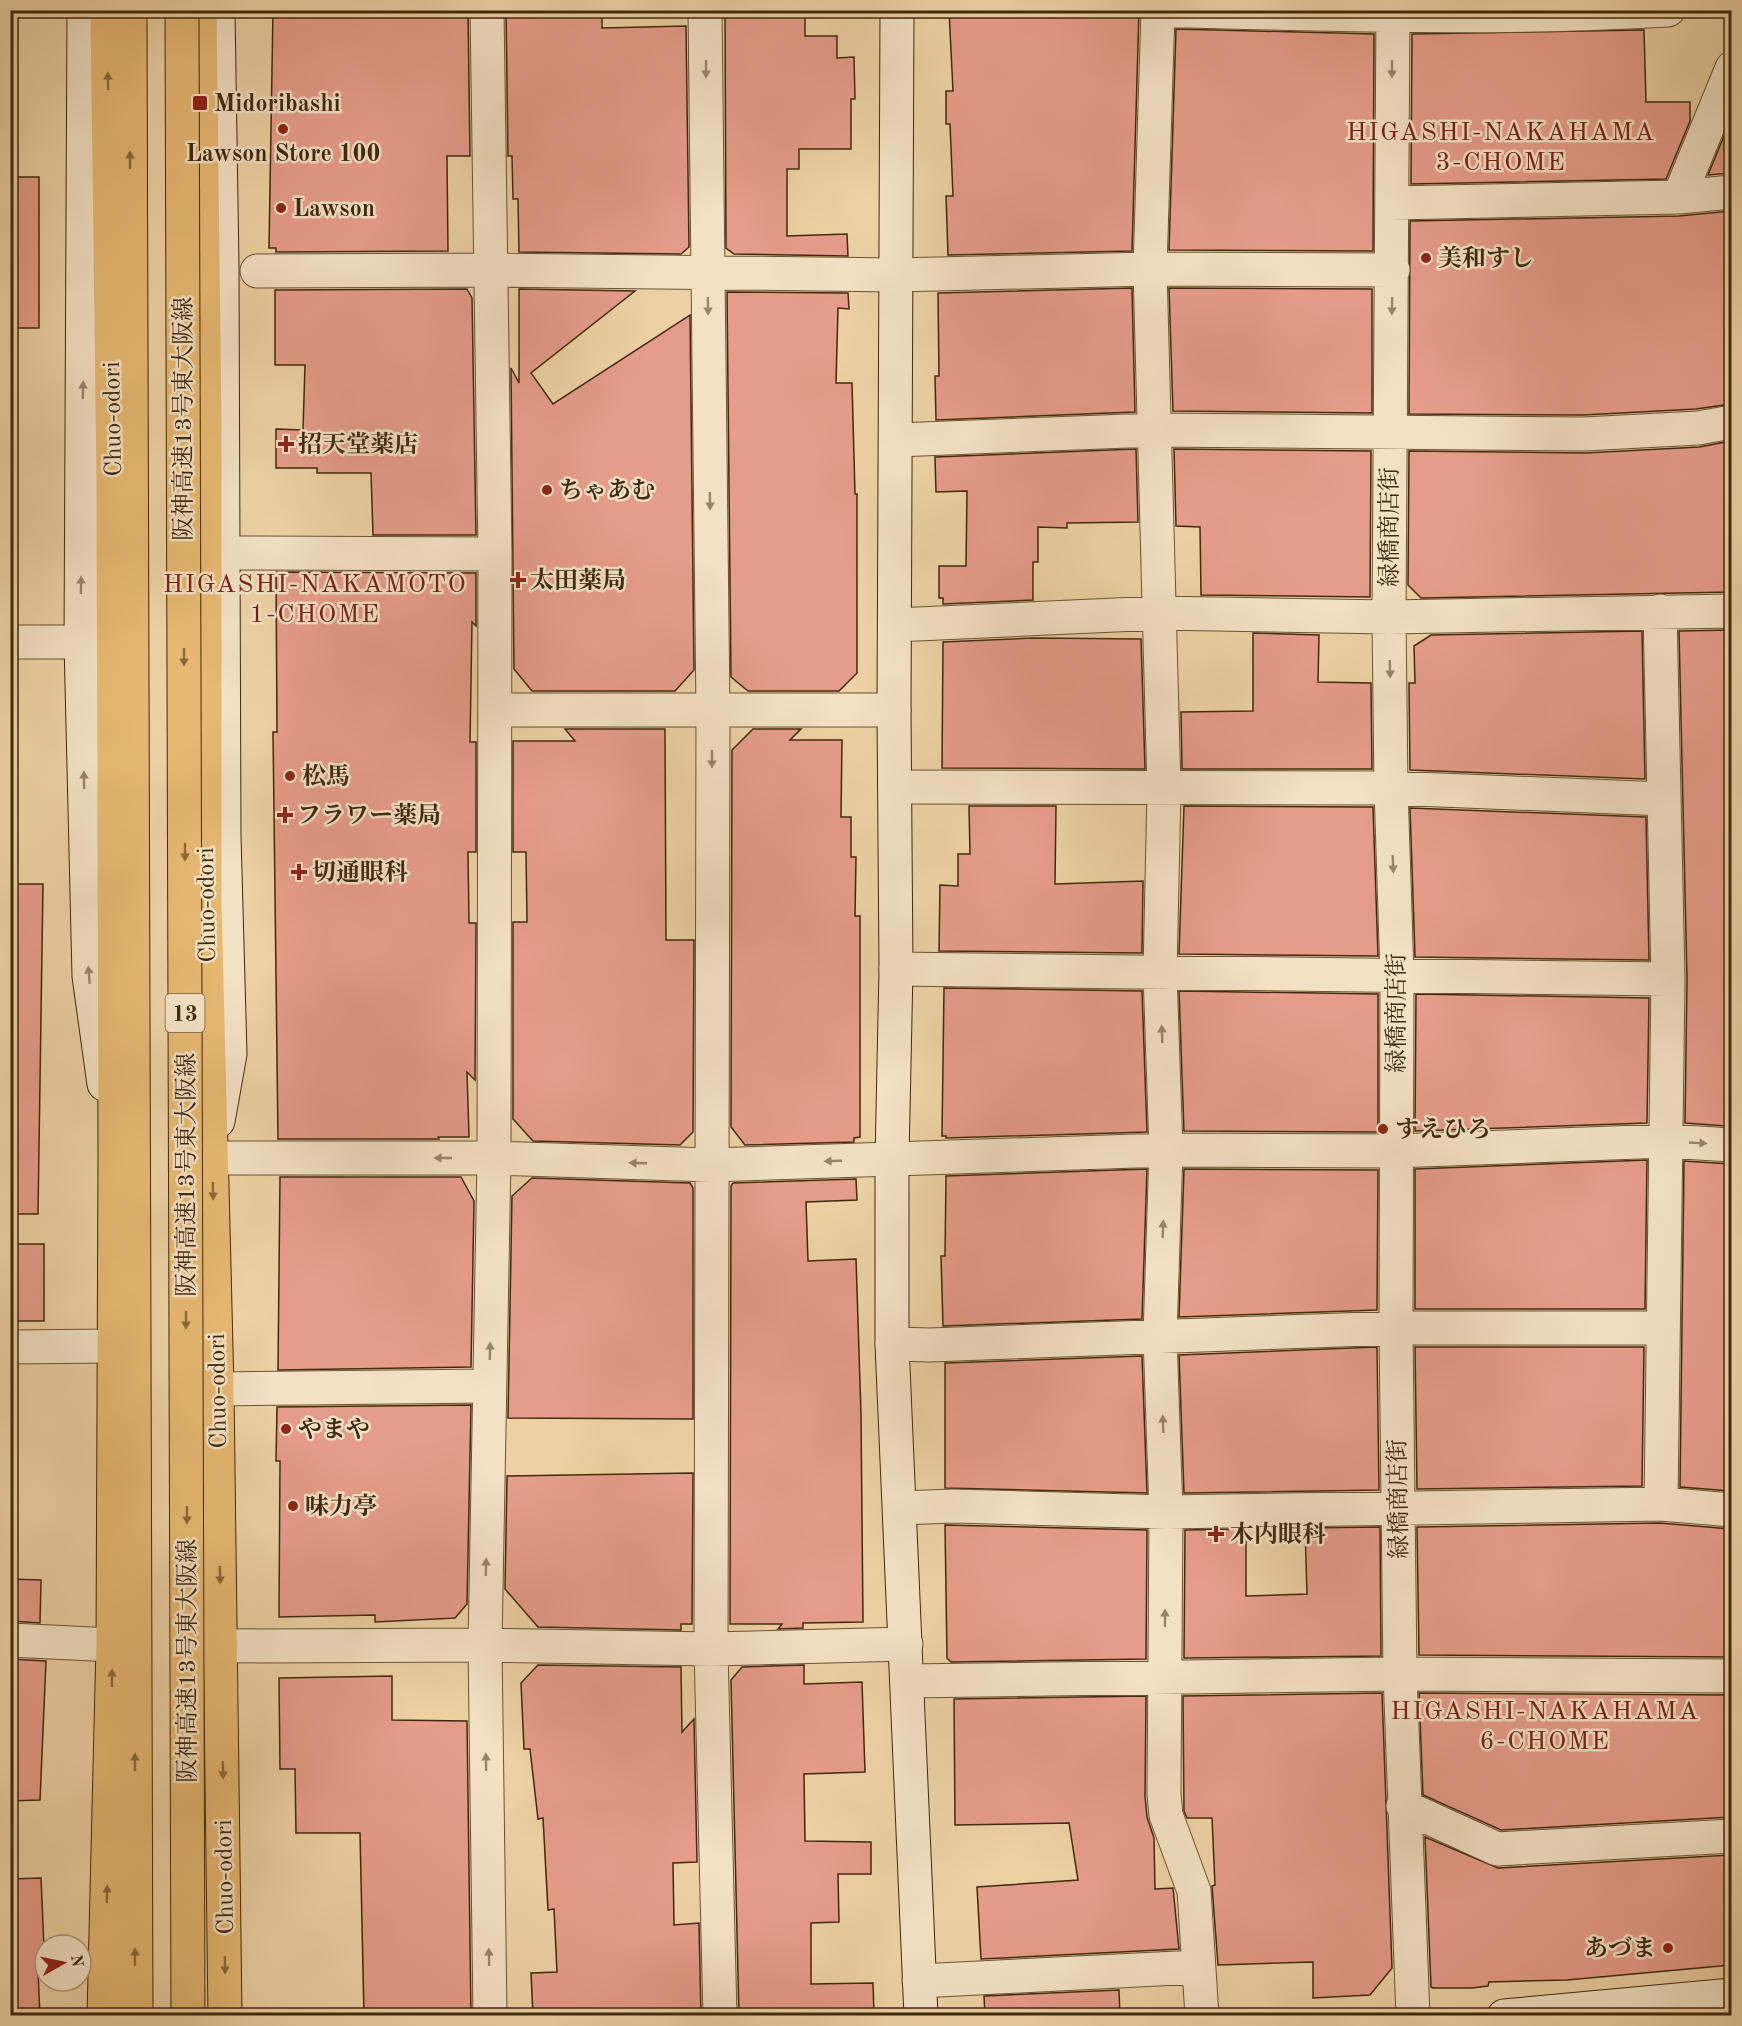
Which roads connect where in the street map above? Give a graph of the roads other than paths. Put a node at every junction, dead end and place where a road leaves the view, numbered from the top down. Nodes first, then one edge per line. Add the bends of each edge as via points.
1 (84, 10) edge
2 (107, 10) edge
3 (130, 10) edge
4 (182, 10) edge
5 (200, 10) edge
6 (218, 10) edge
7 (487, 10) edge
8 (705, 10) edge
9 (897, 10) edge
10 (1158, 10) edge
11 (1668, 10) edge
12 (1393, 13) edge
13 (1731, 68) edge
14 (1731, 192) edge
15 (1679, 197) junction
16 (1392, 203) junction
17 (1150, 269) junction
18 (493, 270) junction
19 (1393, 270) junction
20 (257, 271) dead end
21 (707, 273) junction
22 (896, 275) junction
23 (1731, 423) edge
24 (1154, 430) junction
25 (1390, 434) junction
26 (897, 440) junction
27 (222, 553) junction
28 (495, 554) junction
29 (1660, 610) junction
30 (1731, 611) edge
31 (1159, 613) junction
32 (1389, 618) junction
33 (895, 625) junction
34 (10, 642) edge
35 (81, 642) junction
36 (495, 710) junction
37 (894, 710) junction
38 (713, 712) junction
39 (896, 787) junction
40 (1391, 788) junction
41 (1164, 789) junction
42 (1664, 799) junction
43 (896, 969) junction
44 (1160, 973) junction
45 (1397, 975) junction
46 (1668, 979) junction
47 (1665, 1141) junction
48 (1731, 1145) edge
49 (1166, 1150) junction
50 (1395, 1151) junction
51 (115, 1157) junction
52 (212, 1158) junction
53 (494, 1158) junction
54 (892, 1159) junction
55 (710, 1165) junction
56 (1396, 1328) junction
57 (1661, 1328) junction
58 (1160, 1336) junction
59 (892, 1344) junction
60 (114, 1346) junction
61 (10, 1347) edge
62 (489, 1386) junction
63 (217, 1389) junction
64 (1660, 1504) junction
65 (900, 1508) junction
66 (1398, 1510) junction
67 (1731, 1510) edge
68 (1166, 1512) junction
69 (10, 1640) edge
70 (906, 1644) junction
71 (113, 1645) junction
72 (485, 1645) junction
73 (222, 1646) junction
74 (711, 1649) junction
75 (1400, 1674) junction
76 (1731, 1676) edge
77 (1165, 1677) junction
78 (907, 1681) junction
79 (1403, 1806) junction
80 (1731, 1836) edge
81 (1197, 1967) junction
82 (919, 1981) junction
83 (1731, 1995) edge
84 (1671, 2008) edge
85 (104, 2016) edge
86 (136, 2016) edge
87 (188, 2016) edge
88 (225, 2016) edge
89 (490, 2016) edge
90 (720, 2016) edge
91 (921, 2016) edge
92 (1202, 2016) edge
93 (1413, 2016) edge
94 (1504, 2016) edge

35 -> 1 street
51 -> 2 main road, Chuo-odori
86 -> 3 main road, 13
4 -> 87 main road, 阪神高速13号東大阪線 / 13, bridge
5 - 52 main road, Chuo-odori via 206,901
6 - 27 street
7 - 18 street
8 -> 21 street
9 - 22 street
10 - 12 street
10 - 17 street
11 - 12 street via 1609,14
12 -> 16 street, 緑橋商店街
13 - 15 street
14 - 15 street
15 - 16 street
16 - 19 street, 緑橋商店街
17 - 19 street
17 - 22 street
17 - 24 street
18 - 20 street
18 - 21 street
18 - 28 street
19 -> 25 street, 緑橋商店街
21 - 22 street
21 -> 38 street
22 - 26 street
23 - 25 street via 1584,434
24 - 25 street
24 - 26 street
24 - 31 street
25 - 32 street, 緑橋商店街
26 - 33 street
27 - 28 street
27 - 52 street via 230,1054
28 - 36 street
29 - 30 street
29 - 32 street
29 - 42 street
31 - 32 street
31 - 33 street
31 - 41 street
32 -> 40 street, 緑橋商店街
33 - 37 street
34 - 35 street
51 -> 35 street via 89,976
36 - 38 street
36 - 53 street
37 - 38 street
37 - 39 street
38 -> 55 street
39 - 41 street
39 - 43 street
40 - 41 street
40 - 42 street
40 -> 45 street, 緑橋商店街
41 - 44 street
42 - 46 street
43 - 44 street
43 - 54 street
44 - 45 street
49 -> 44 street
45 - 46 street
45 - 50 street, 緑橋商店街
46 - 47 street
47 -> 48 street
47 - 50 street
47 - 57 street
49 - 50 street
49 - 54 street
58 -> 49 street
50 - 56 street, 緑橋商店街
51 - 60 main road, Chuo-odori
53 -> 52 street
52 -> 63 main road, Chuo-odori
55 -> 53 street
62 -> 53 street
54 -> 55 street
54 - 59 street
55 - 74 street
56 - 57 street
56 - 58 street
56 - 66 street, 緑橋商店街
57 - 64 street
58 - 59 street
68 -> 58 street
59 - 65 street
60 - 61 street
60 - 71 main road, Chuo-odori
62 - 63 street
72 -> 62 street
63 -> 73 main road, Chuo-odori
64 - 66 street
64 - 67 street
65 - 68 street
65 - 70 street
66 - 68 street
66 - 75 street, 緑橋商店街
77 -> 68 street
69 - 71 street
70 - 74 street
70 - 78 street
85 -> 71 main road, Chuo-odori
72 - 73 street
72 - 74 street
89 -> 72 street
73 -> 88 main road, Chuo-odori
74 - 90 street
75 - 76 street
75 - 77 street
75 - 79 street, 緑橋商店街
77 - 78 street
77 - 81 street via 1166,1815 1194,1891
78 - 82 street
79 - 80 street via 1497,1849
79 - 93 street, 緑橋商店街
81 - 82 street
81 - 92 street
82 - 91 street
83 - 84 street
84 - 94 street

